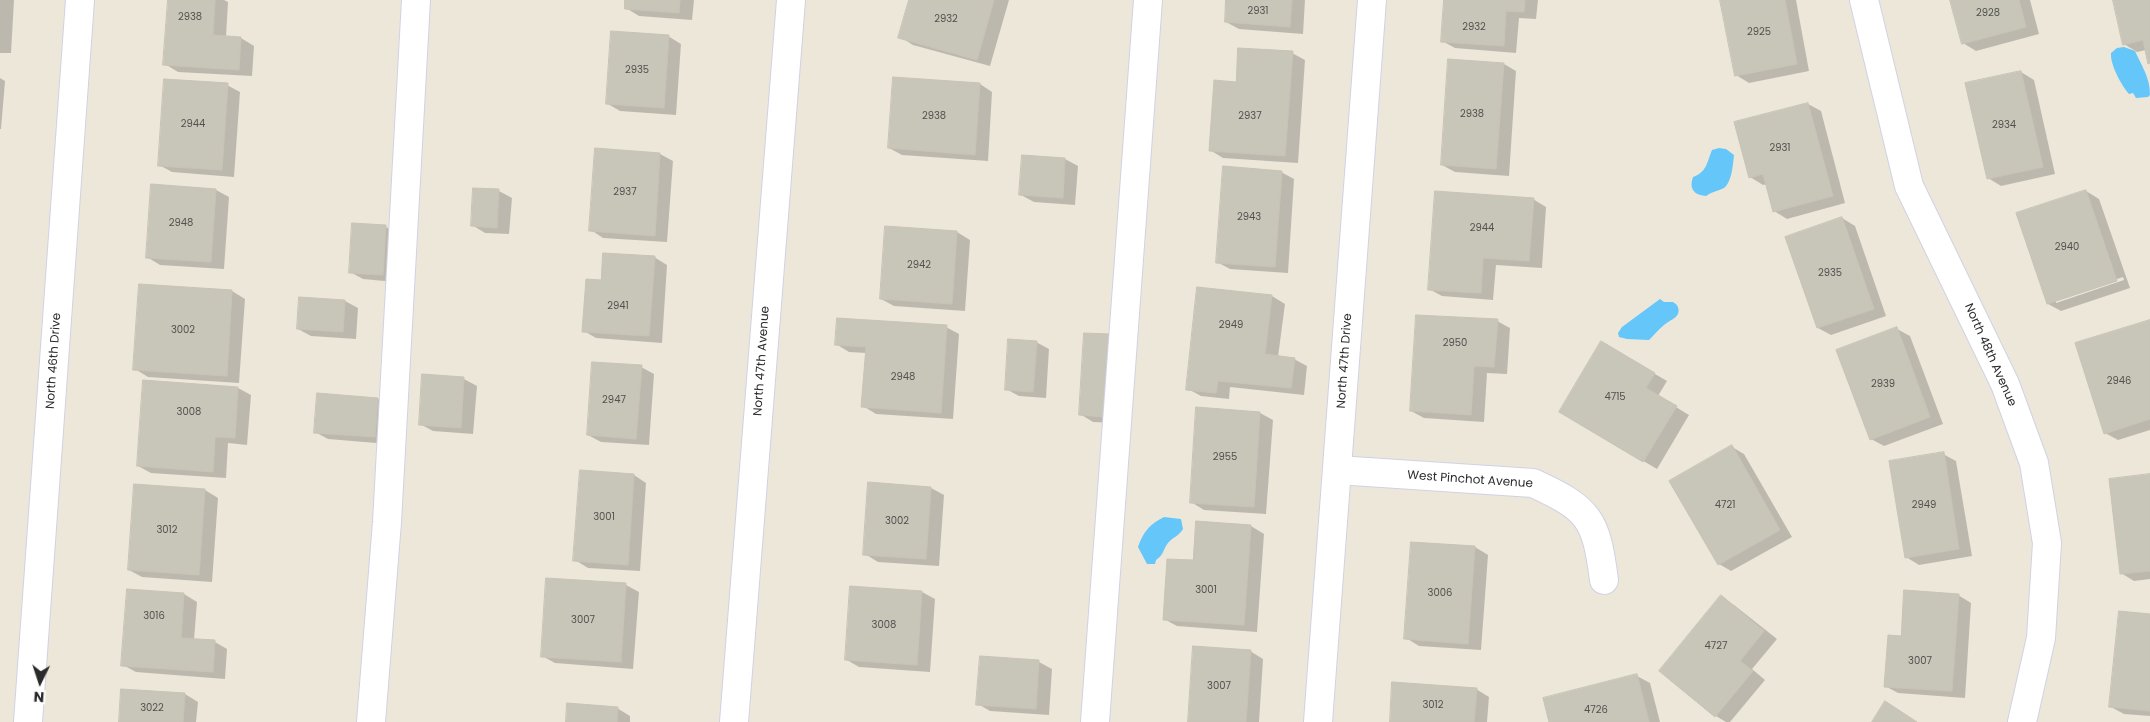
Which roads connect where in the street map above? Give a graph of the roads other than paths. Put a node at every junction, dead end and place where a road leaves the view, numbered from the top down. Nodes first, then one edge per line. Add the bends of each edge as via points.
1 (80, 0) edge
2 (416, 0) edge
3 (791, 0) edge
4 (1148, 0) edge
5 (1372, 0) edge
6 (1864, 0) edge
7 (1337, 470) junction
8 (1604, 580) dead end
9 (28, 722) edge
10 (371, 722) edge
11 (734, 722) edge
12 (1095, 722) edge
13 (1318, 722) edge
14 (2022, 722) edge

1 - 9 street, North 46th Drive
2 - 10 street via 388,512
3 - 11 street, North 47th Avenue
4 - 12 street
5 - 7 street, North 47th Drive
6 - 14 street, North 48th Avenue via 1909,186 2005,384 2034,463 2048,544 2041,638
7 - 8 street, West Pinchot Avenue via 1533,483 1562,496 1588,517 1599,544
7 - 13 street, North 47th Drive

